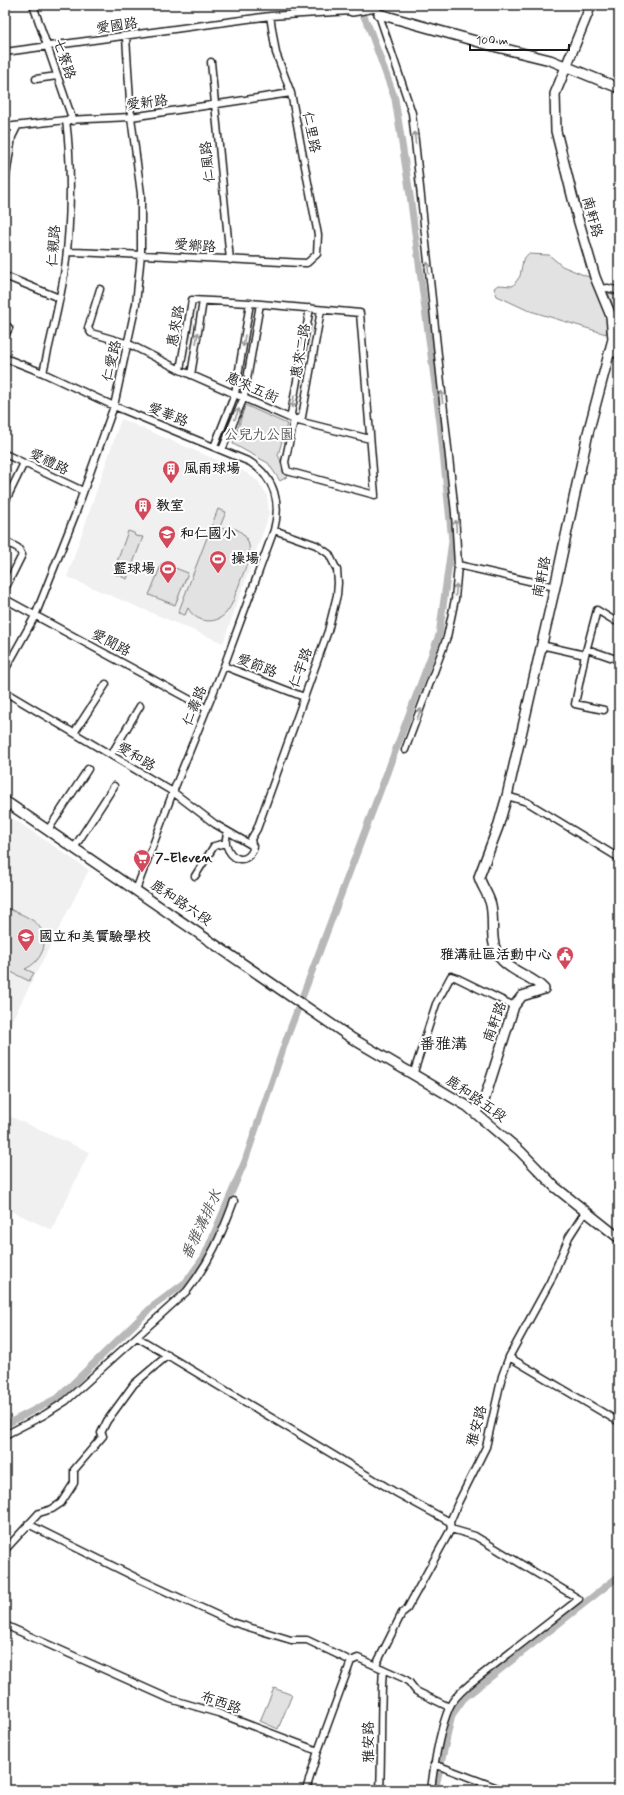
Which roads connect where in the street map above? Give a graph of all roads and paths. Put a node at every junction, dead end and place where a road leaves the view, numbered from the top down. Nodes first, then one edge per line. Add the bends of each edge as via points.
1 (33, 5) edge
2 (343, 5) edge
3 (591, 5) edge
4 (353, 9) edge
5 (376, 9) junction
6 (270, 16) junction
7 (126, 36) junction
8 (47, 47) junction
9 (5, 52) edge
10 (211, 62) dead end
11 (565, 66) junction
12 (58, 76) junction
13 (36, 79) dead end
14 (619, 88) edge
15 (291, 93) junction
16 (215, 106) junction
17 (132, 117) junction
18 (66, 120) junction
19 (73, 121) junction
20 (5, 127) edge
21 (17, 127) junction
22 (5, 183) edge
23 (67, 252) junction
24 (141, 254) junction
25 (317, 254) joint
26 (230, 260) junction
27 (5, 276) edge
28 (100, 289) dead end
29 (600, 289) junction
30 (619, 291) edge
31 (58, 298) junction
32 (203, 301) junction
33 (250, 303) junction
34 (260, 304) junction
35 (310, 308) junction
36 (321, 310) junction
37 (5, 324) edge
38 (5, 336) edge
39 (129, 344) junction
40 (609, 352) junction
41 (619, 355) edge
42 (6, 359) edge
43 (180, 370) junction
44 (43, 373) junction
45 (191, 374) junction
46 (235, 394) junction
47 (244, 397) junction
48 (114, 406) junction
49 (294, 420) junction
50 (370, 439) junction
51 (214, 447) junction
52 (222, 450) junction
53 (5, 454) edge
54 (24, 463) junction
55 (83, 491) junction
56 (5, 502) edge
57 (274, 530) junction
58 (5, 541) edge
59 (458, 565) junction
60 (555, 587) junction
61 (5, 589) edge
62 (5, 599) edge
63 (35, 616) junction
64 (615, 621) dead end
65 (541, 646) junction
66 (586, 652) junction
67 (619, 660) edge
68 (224, 666) junction
69 (5, 670) edge
70 (106, 684) dead end
71 (5, 692) edge
72 (304, 697) junction
73 (140, 706) dead end
74 (207, 708) junction
75 (604, 710) dead end
76 (74, 733) junction
77 (405, 750) dead end
78 (111, 755) junction
79 (88, 769) dead end
80 (114, 786) dead end
81 (173, 792) junction
82 (507, 796) junction
83 (5, 801) edge
84 (48, 830) junction
85 (227, 832) junction
86 (226, 843) junction
87 (252, 846) junction
88 (74, 848) junction
89 (619, 858) edge
90 (195, 876) dead end
91 (136, 890) junction
92 (301, 1003) joint
93 (514, 1006) junction
94 (413, 1075) junction
95 (474, 1112) junction
96 (234, 1201) dead end
97 (585, 1212) junction
98 (619, 1238) edge
99 (137, 1337) junction
100 (168, 1355) junction
101 (509, 1357) junction
102 (619, 1422) edge
103 (5, 1435) edge
104 (450, 1522) junction
105 (28, 1524) junction
106 (451, 1530) junction
107 (5, 1550) edge
108 (5, 1625) edge
109 (351, 1661) junction
110 (376, 1665) junction
111 (382, 1669) junction
112 (449, 1708) junction
113 (318, 1751) junction
114 (434, 1764) junction
115 (306, 1790) edge
116 (380, 1790) edge
117 (431, 1790) edge
118 (503, 1790) edge

1 - 8 street, 七寮路
2 - 4 street
3 - 11 street, 南軒路
4 - 5 street
4 - 6 street, 愛國路
5 - 11 street
59 -> 5 street via 455,513 412,113
6 - 7 street, 愛國路
6 - 15 street, 仁里路 via 276,53
7 - 8 street, 愛國路
7 - 17 street, 仁愛路
8 - 9 street, 愛國路
8 - 12 street, 七寮路
10 - 16 street, 仁風路
11 - 14 street
11 - 29 street, 南軒路 via 555,94 556,131 578,218
12 - 13 street
12 - 19 street, 七寮路
15 - 16 street, 愛新路
15 - 25 street, 仁里路 via 318,235
16 - 17 street, 愛新路
16 - 26 street, 仁風路
17 - 19 street, 愛新路
17 - 24 street, 仁愛路 via 141,194
18 - 19 street, 愛新路
18 - 21 street, 愛新路
18 - 23 street, 仁親路 via 69,142
20 - 21 street, 愛新路
21 - 22 street via 12,137
23 - 24 street, 愛鄉路
23 - 31 street, 仁親路
24 - 26 street, 愛鄉路
24 - 39 street, 仁愛路
25 - 26 street, 愛鄉路 via 307,263
27 - 31 street
28 - 39 street, 惠來五街 via 89,323 89,331
29 - 30 street
29 - 40 street, 南軒路 via 613,323 613,339
31 - 44 street, 仁親路
32 - 33 street
32 - 43 street, 惠來路 via 192,300
45 -> 32 street, 惠來路
33 - 34 street
33 -> 46 street
34 - 35 street
34 - 47 street
35 - 36 street
35 -> 49 street, 惠來二路 via 290,414
36 - 49 street, 惠來二路 via 302,417
36 - 50 street via 360,313
37 - 38 street via 9,328
39 - 43 street, 惠來五街
39 - 48 street, 仁愛路
40 - 41 street
40 - 60 street, 南軒路 via 588,433
42 - 44 street, 愛華路
43 - 45 street, 惠來五街
44 - 48 street, 愛華路
45 - 46 street, 惠來五街
46 - 47 street, 惠來五街
46 - 51 street
47 - 49 street, 惠來五街
52 -> 47 street
48 - 51 street, 愛華路
48 - 55 street, 仁愛路
49 - 50 street, 惠來五街
49 - 50 street via 285,462 287,471 374,495
51 - 52 street, 愛華路
52 - 57 street, 愛華路 via 250,462 268,479 277,500
53 - 54 street, 愛禮路
54 - 55 street, 愛禮路
54 - 56 street
55 - 63 street, 仁愛路
57 - 68 street, 仁壽路
57 - 72 street, 仁宇路 via 304,540 323,550 333,559 337,570 337,595
58 - 61 street via 18,548 22,555
59 - 60 street
77 -> 59 street via 447,637 455,599
60 - 65 street, 南軒路
62 - 63 street, 愛聞路
63 - 69 street, 仁愛路
63 - 74 street, 愛聞路
64 - 66 street via 597,610
65 - 66 street
65 - 82 street, 南軒路
66 - 67 street
66 - 75 street via 575,704
68 - 72 street, 愛節路
68 - 74 street, 仁壽路
70 - 76 street
71 - 76 street, 愛和路
72 - 87 street, 仁宇路 via 251,838
73 - 78 street
74 - 81 street, 仁壽路
76 - 78 street, 愛和路
78 - 81 street, 愛和路
79 - 84 street
80 - 88 street
81 - 85 street, 愛和路
81 - 91 street, 仁壽路
82 - 89 street via 527,802
82 - 93 street, 南軒路 via 479,877 491,906 493,941 501,959 516,972 538,982 544,989 522,996
83 - 84 street, 鹿和路六段
84 - 88 street, 鹿和路六段
85 - 86 street
85 - 87 street, 愛和路
86 - 87 street via 231,854 243,860 249,857 253,850
86 - 90 street via 214,846
88 - 91 street, 鹿和路六段
91 - 92 street, 鹿和路六段
92 - 94 street, 鹿和路五段 via 353,1039
93 - 94 street via 451,976 436,1004
93 - 95 street, 南軒路 via 483,1104
94 - 95 street, 鹿和路五段
95 - 97 street, 鹿和路五段
96 - 99 street via 218,1243 201,1273 187,1291
97 - 98 street, 鹿和路五段
97 - 101 street, 雅安路 via 569,1237 550,1282
99 - 100 street
99 - 103 street via 55,1409
100 - 104 street via 395,1492
100 - 105 street via 134,1384 107,1421 101,1433 103,1436 74,1470 74,1483 61,1502 52,1509 40,1513
101 - 102 street
101 - 104 street, 雅安路 via 502,1376 486,1447
104 - 106 street, 雅安路
105 - 107 street
105 - 109 street via 232,1622 291,1640 307,1640
106 - 110 street via 407,1609 402,1613
106 - 112 street via 476,1536 579,1599 471,1683
108 - 113 street, 布西路 via 170,1699 218,1713
109 - 110 street via 358,1658
109 - 113 street
110 - 111 street
111 - 112 street via 403,1678 416,1691
111 - 116 street, 雅安路
112 - 114 street
113 - 115 street
114 - 117 street
114 - 118 street

